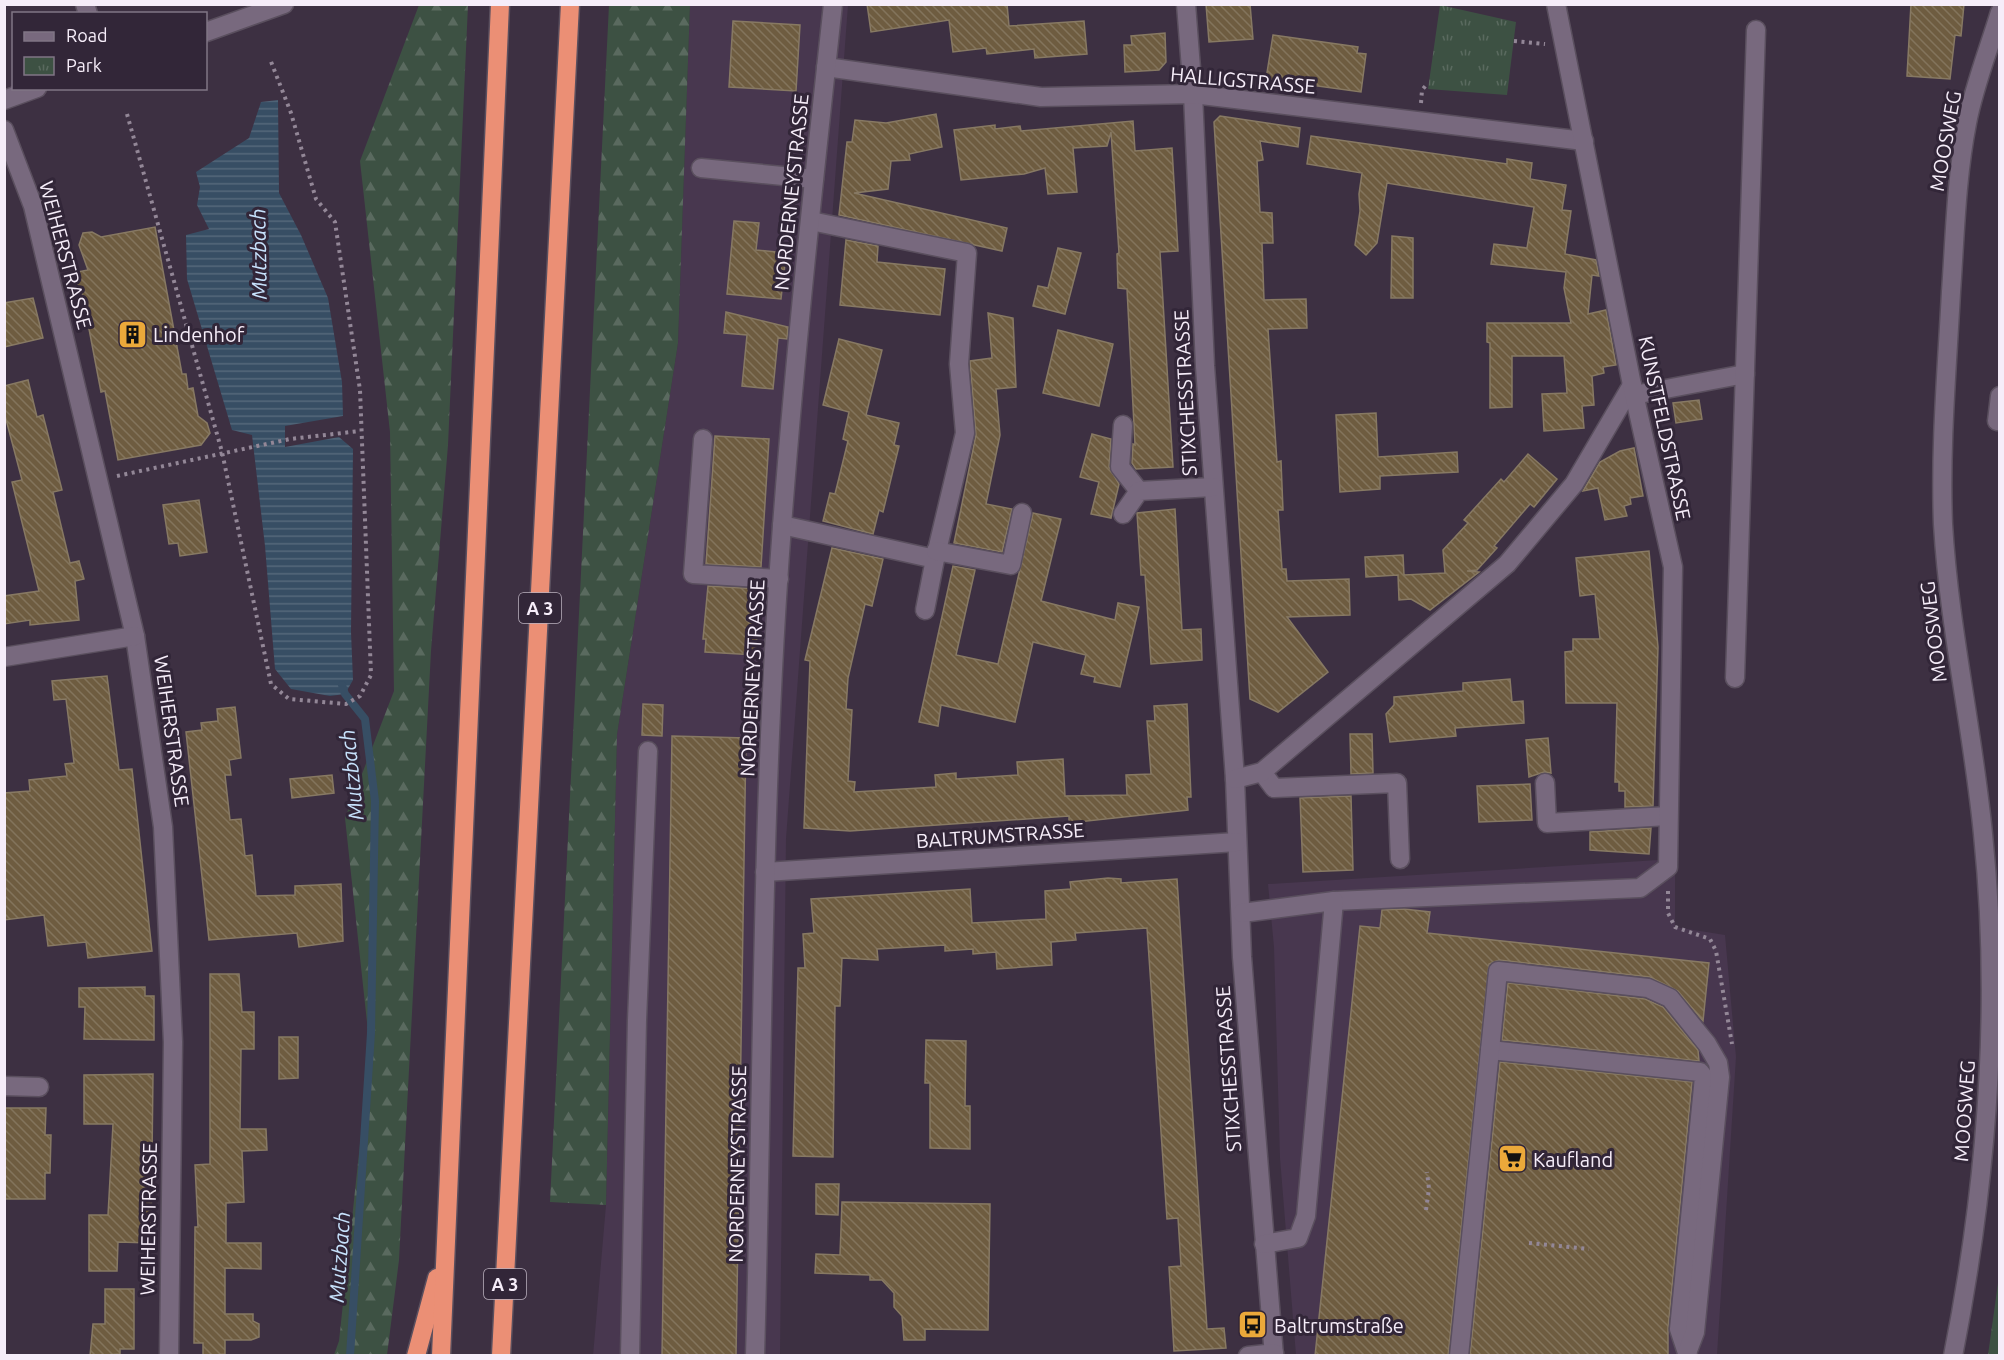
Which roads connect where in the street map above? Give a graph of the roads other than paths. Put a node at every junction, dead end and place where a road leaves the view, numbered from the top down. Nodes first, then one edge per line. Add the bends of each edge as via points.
1 (284, 4) edge
2 (500, 4) edge
3 (570, 4) edge
4 (833, 4) edge
5 (1186, 4) edge
6 (1556, 4) edge
7 (2000, 12) edge
8 (1755, 30) dead end
9 (207, 32) edge
10 (826, 67) junction
11 (32, 90) edge
12 (1193, 94) junction
13 (4, 100) edge
14 (4, 130) edge
15 (1584, 141) junction
16 (701, 168) dead end
17 (814, 180) junction
18 (811, 221) junction
19 (1744, 374) junction
20 (1633, 390) junction
21 (2000, 396) edge
22 (2000, 421) edge
23 (1123, 425) dead end
24 (703, 439) dead end
25 (1213, 487) junction
26 (1138, 491) junction
27 (1022, 513) dead end
28 (1123, 514) dead end
29 (782, 525) junction
30 (935, 555) junction
31 (779, 579) junction
32 (925, 609) dead end
33 (135, 636) junction
34 (4, 657) edge
35 (1735, 678) dead end
36 (648, 751) dead end
37 (1262, 772) junction
38 (1235, 779) junction
39 (1545, 783) dead end
40 (1668, 816) junction
41 (1238, 842) junction
42 (1400, 859) dead end
43 (765, 872) junction
44 (1334, 901) junction
45 (1242, 913) junction
46 (1995, 970) edge
47 (1490, 1050) junction
48 (4, 1086) edge
49 (39, 1087) dead end
50 (1264, 1244) junction
51 (447, 1245) junction
52 (1274, 1354) edge
53 (1688, 1354) edge
54 (169, 1356) edge
55 (416, 1356) edge
56 (441, 1356) edge
57 (501, 1356) edge
58 (630, 1356) edge
59 (755, 1356) edge
60 (1248, 1356) edge
61 (1458, 1356) edge
62 (1953, 1356) edge

1 - 9 street
2 - 51 highway
3 - 57 highway, A 3
4 - 10 street, NORDERNEYSTRASSE
5 - 12 street, STIXCHESSTRASSE
6 - 15 street, KUNSTFELDSTRASSE
7 - 46 street, MOOSWEG via 1967,121 1957,189 1941,458 1953,613 1983,833
8 - 19 street
10 - 12 street, HALLIGSTRASSE via 1041,98
10 - 17 street, NORDERNEYSTRASSE
11 - 13 street
12 - 15 street, HALLIGSTRASSE
12 - 25 street, STIXCHESSTRASSE
14 - 33 street, WEIHERSTRASSE via 33,206
15 - 20 street, KUNSTFELDSTRASSE
16 - 17 street
17 - 18 street, NORDERNEYSTRASSE
18 - 29 street, NORDERNEYSTRASSE
18 - 30 street via 967,252 959,364 965,433
19 - 20 street
19 - 35 street
20 - 37 street via 1574,484 1507,564
20 - 40 street, KUNSTFELDSTRASSE via 1672,567
21 - 22 street
23 - 26 street via 1120,466
24 - 31 street via 693,574
25 - 26 street
25 - 38 street, STIXCHESSTRASSE
26 - 28 street
27 - 30 street via 1011,565
29 - 30 street
29 - 31 street, NORDERNEYSTRASSE
30 - 32 street
31 - 43 street, NORDERNEYSTRASSE
33 - 34 street
33 - 54 street, WEIHERSTRASSE via 163,827 173,1042
36 - 58 street
37 - 38 street
37 - 42 street via 1274,788 1397,783
38 - 41 street, STIXCHESSTRASSE
39 - 40 street via 1547,823
40 - 44 street, KUNSTFELDSTRASSE via 1668,867 1640,888
41 - 43 street, BALTRUMSTRASSE
41 - 45 street, STIXCHESSTRASSE
43 - 59 street, NORDERNEYSTRASSE
44 - 45 street
44 - 50 street via 1306,1216 1298,1238
45 - 50 street, STIXCHESSTRASSE
46 - 62 street, MOOSWEG via 1982,1175
47 - 53 street via 1700,1072 1704,1077 1678,1329
47 - 53 street via 1498,971 1648,988 1671,999 1707,1044 1718,1063 1720,1077 1695,1332
47 - 61 street
48 - 49 street
50 - 52 street, STIXCHESSTRASSE
51 - 55 highway
51 - 56 highway
52 - 60 street

